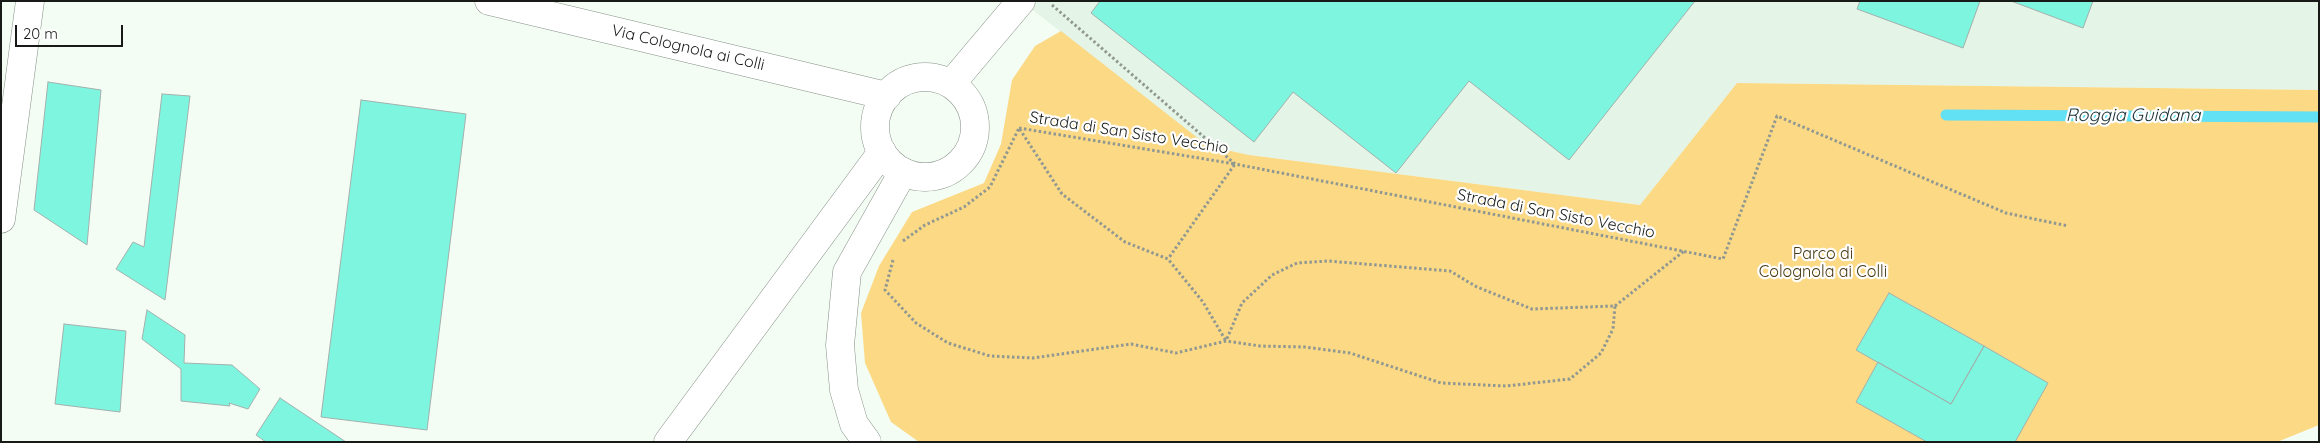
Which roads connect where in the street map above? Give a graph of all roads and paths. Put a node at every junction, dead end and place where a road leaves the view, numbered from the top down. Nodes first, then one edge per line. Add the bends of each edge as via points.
1 (30, 1) edge
2 (489, 1) edge
3 (1022, 1) edge
4 (1048, 1) edge
5 (951, 84) junction
6 (887, 96) junction
7 (1019, 128) junction
8 (882, 152) junction
9 (1235, 164) junction
10 (903, 172) junction
11 (1, 219) edge
12 (2068, 226) dead end
13 (899, 247) dead end
14 (1684, 251) junction
15 (895, 254) dead end
16 (1168, 258) junction
17 (1615, 306) junction
18 (1226, 341) junction
19 (668, 442) edge
20 (867, 442) edge

1 - 11 main road
2 - 6 main road, Via Colognola ai Colli
3 - 5 main road
4 - 9 path
5 - 6 main road via 938,79 917,78 897,86
5 - 10 main road via 964,96 972,110 973,143 965,158 952,170 936,176 919,177
6 - 8 main road via 875,123 876,138
7 - 9 path, Strada di San Sisto Vecchio
7 - 13 path via 990,187 964,207 926,225
7 - 16 path via 1062,194 1125,242
8 - 10 main road
8 - 19 main road
9 - 14 path, Strada di San Sisto Vecchio
9 - 16 path, Strada di San Sisto Vecchio
10 - 20 main road via 847,272 844,289 840,345 844,390 854,424
12 - 14 path, Strada di San Sisto Vecchio via 2006,213 1777,116 1723,259
14 - 17 path
15 - 18 path via 885,290 916,323 948,343 990,356 1033,358 1131,344 1176,353
16 - 18 path via 1204,302
17 - 18 path via 1532,309 1450,271 1328,261 1297,263 1272,275 1242,303
17 - 18 path via 1613,330 1601,353 1570,379 1506,386 1441,383 1350,353

